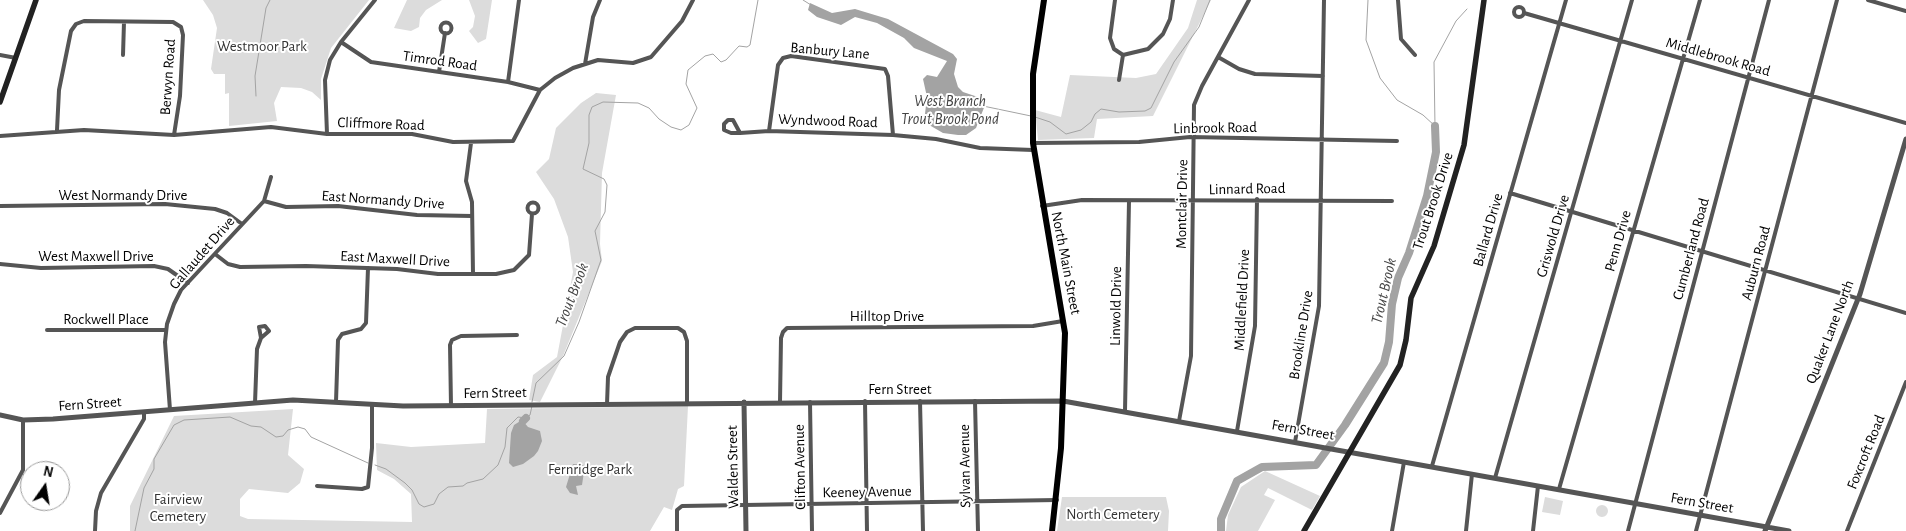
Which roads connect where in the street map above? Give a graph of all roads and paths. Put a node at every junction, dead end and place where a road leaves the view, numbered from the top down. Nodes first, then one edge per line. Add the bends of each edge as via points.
1 (36, 0) edge
2 (375, 0) edge
3 (519, 0) edge
4 (600, 0) edge
5 (693, 0) edge
6 (1044, 0) edge
7 (1115, 0) edge
8 (1173, 0) edge
9 (1249, 0) edge
10 (1324, 0) edge
11 (1398, 0) edge
12 (1484, 0) edge
13 (1566, 0) edge
14 (1632, 0) edge
15 (1700, 0) edge
16 (1768, 0) edge
17 (1837, 0) edge
18 (1868, 0) edge
19 (1906, 10) edge
20 (1524, 13) dead end
21 (124, 22) junction
22 (1559, 22) junction
23 (445, 33) dead end
24 (1621, 40) junction
25 (341, 42) junction
26 (0, 55) edge
27 (123, 55) dead end
28 (1123, 55) junction
29 (1415, 55) dead end
30 (1218, 57) junction
31 (16, 58) junction
32 (1683, 59) junction
33 (585, 64) junction
34 (439, 72) junction
35 (1323, 76) junction
36 (1748, 77) junction
37 (1119, 80) dead end
38 (508, 82) junction
39 (540, 90) junction
40 (1811, 96) junction
41 (0, 102) edge
42 (1906, 123) edge
43 (57, 130) junction
44 (769, 131) junction
45 (740, 133) junction
46 (327, 134) junction
47 (174, 135) junction
48 (894, 135) junction
49 (0, 136) edge
50 (1194, 137) junction
51 (1322, 139) junction
52 (1906, 139) edge
53 (1397, 141) dead end
54 (471, 143) junction
55 (1033, 147) junction
56 (270, 177) dead end
57 (1510, 193) junction
58 (1257, 199) junction
59 (1321, 200) junction
60 (264, 201) junction
61 (1128, 201) junction
62 (1392, 201) dead end
63 (1193, 202) junction
64 (0, 206) edge
65 (1042, 206) junction
66 (1572, 212) junction
67 (532, 214) dead end
68 (472, 216) junction
69 (242, 224) junction
70 (1633, 230) junction
71 (1702, 251) junction
72 (215, 254) junction
73 (0, 264) edge
74 (368, 268) junction
75 (1765, 270) junction
76 (472, 274) junction
77 (188, 283) junction
78 (1858, 299) junction
79 (1906, 313) edge
80 (1064, 320) junction
81 (47, 330) dead end
82 (166, 330) junction
83 (517, 335) dead end
84 (261, 338) dead end
85 (1906, 382) edge
86 (920, 401) junction
87 (975, 401) junction
88 (1063, 401) junction
89 (255, 402) junction
90 (336, 402) junction
91 (744, 402) junction
92 (780, 402) junction
93 (810, 402) junction
94 (865, 402) junction
95 (687, 403) junction
96 (607, 404) junction
97 (372, 405) junction
98 (450, 406) junction
99 (170, 410) junction
100 (1125, 411) junction
101 (144, 412) junction
102 (0, 415) edge
103 (23, 420) junction
104 (1179, 421) junction
105 (1237, 431) junction
106 (1295, 442) junction
107 (1351, 452) junction
108 (1404, 461) junction
109 (1432, 466) junction
110 (1472, 474) junction
111 (1495, 478) junction
112 (317, 486) dead end
113 (1538, 486) junction
114 (1559, 489) junction
115 (977, 500) junction
116 (1057, 500) junction
117 (922, 502) junction
118 (866, 503) junction
119 (1635, 503) junction
120 (812, 504) junction
121 (746, 505) junction
122 (0, 513) edge
123 (1700, 515) junction
124 (1766, 529) edge
125 (95, 531) edge
126 (677, 531) edge
127 (746, 531) edge
128 (812, 531) edge
129 (867, 531) edge
130 (923, 531) edge
131 (978, 531) edge
132 (1052, 531) edge
133 (1304, 531) edge
134 (1392, 531) edge
135 (1466, 531) edge
136 (1533, 531) edge
137 (1628, 531) edge
138 (1696, 531) edge
139 (1789, 531) edge
140 (1847, 531) edge

1 - 31 main road
2 - 25 street
3 - 38 street
4 - 33 street via 593,17
5 - 33 street, Cliffmore Road via 682,21 651,57 633,63 598,60
6 - 55 main road, North Main Street via 1033,74
7 - 28 street via 1110,38 1114,49
8 - 28 street via 1168,27 1159,40 1143,51
9 - 30 street, Montclair Drive
10 - 35 street
11 - 29 street via 1401,39
12 - 107 main road, Trout Brook Drive via 1464,145 1437,237 1411,298 1402,357 1393,380
13 - 22 street, Ballard Drive
14 - 24 street, Griswold Drive
15 - 32 street, Penn Drive
16 - 36 street, Cumberland Road
17 - 40 street, Auburn Road
18 - 19 street
20 - 22 street, Middlebrook Road
21 - 27 street
21 - 43 street, Berwyn Road via 84,21 71,31 59,90
21 - 47 street, Berwyn Road via 172,22 181,27 180,96
22 - 24 street, Middlebrook Road
22 - 57 street, Ballard Drive
23 - 34 street
24 - 32 street, Middlebrook Road
24 - 66 street, Griswold Drive
25 - 34 street, Timrod Road via 372,62
25 - 46 street via 330,60 325,80
26 - 31 street
28 - 37 street
30 - 35 street via 1254,74
30 - 50 street, Montclair Drive via 1196,98
31 - 41 main road
32 - 36 street, Middlebrook Road
32 - 70 street, Penn Drive
33 - 39 street, Cliffmore Road via 555,78
34 - 38 street, Timrod Road
35 - 51 street
36 - 40 street, Middlebrook Road
36 - 71 street, Cumberland Road
38 - 39 street, Timrod Road
39 - 54 street, Cliffmore Road via 513,141
40 - 42 street, Middlebrook Road
40 - 75 street, Auburn Road
43 - 47 street, Cliffmore Road
43 - 49 street, Cliffmore Road
44 - 45 street, Wyndwood Road
44 - 48 street, Wyndwood Road
44 - 48 street, Banbury Lane via 778,65 783,58 791,56 885,70
45 - 45 street via 733,120 724,124 727,132
46 - 47 street, Cliffmore Road via 266,127
46 - 54 street, Cliffmore Road via 402,133
48 - 55 street, Wyndwood Road via 936,138 980,148
50 - 51 street, Linbrook Road
50 - 55 street, Linbrook Road
50 - 63 street, Montclair Drive
51 - 53 street, Linbrook Road
51 - 59 street
52 - 78 street, Quaker Lane North
54 - 68 street via 466,181
55 - 65 main road, North Main Street
56 - 60 street, Gallaudet Drive
57 - 66 street
57 - 109 street, Ballard Drive
58 - 59 street, Linnard Road
58 - 63 street, Linnard Road
58 - 105 street, Middlefield Drive via 1255,326
59 - 62 street, Linnard Road
59 - 106 street, Brookline Drive via 1319,306
60 - 68 street, East Normandy Drive via 286,207 338,206 417,215
60 - 69 street, Gallaudet Drive
61 - 63 street, Linnard Road
61 - 65 street, Linnard Road via 1082,200
61 - 100 street, Linwold Drive
63 - 104 street, Montclair Drive via 1191,356
64 - 69 street, West Normandy Drive via 165,204 215,209
65 - 80 main road, North Main Street
66 - 70 street
66 - 111 street, Griswold Drive
67 - 76 street, East Maxwell Drive via 531,247 526,260 507,272
68 - 76 street
69 - 72 street, Gallaudet Drive
70 - 71 street
70 - 114 street, Penn Drive
71 - 75 street
71 - 119 street, Cumberland Road
72 - 74 street, East Maxwell Drive via 228,264 240,267
72 - 77 street, Gallaudet Drive
73 - 77 street, West Maxwell Drive via 41,268 154,266 168,269
74 - 76 street, East Maxwell Drive
74 - 90 street via 366,323 342,334 338,340
75 - 78 street
75 - 123 street, Auburn Road
77 - 82 street, Gallaudet Drive via 176,298
78 - 79 street
78 - 124 street, Quaker Lane North
80 - 88 main road, North Main Street
80 - 92 street, Hilltop Drive via 1033,326 788,328 781,336
81 - 82 street, Rockwell Place
82 - 99 street, Gallaudet Drive
83 - 98 street via 461,336 452,340
84 - 89 street
85 - 140 street, Foxcroft Road
86 - 87 street, Fern Street
86 - 94 street, Fern Street
86 - 117 street
87 - 88 street, Fern Street
87 - 115 street, Sylvan Avenue
88 - 100 street, Fern Street
88 - 116 main road, North Main Street
89 - 90 street, Fern Street
89 - 99 street, Fern Street
90 - 97 street, Fern Street
91 - 92 street, Fern Street
91 - 95 street, Fern Street
91 - 121 street, Walden Street
92 - 93 street, Fern Street
93 - 94 street, Fern Street
93 - 120 street, Clifton Avenue
94 - 118 street
95 - 96 street, Fern Street
95 - 96 street via 687,341 684,332 674,328 635,328 627,332 620,342 608,377
96 - 98 street, Fern Street
97 - 98 street, Fern Street
97 - 112 street via 368,487 362,490
99 - 101 street, Fern Street
100 - 104 street, Fern Street
101 - 103 street, Fern Street
101 - 125 street via 144,419 101,493
102 - 103 street, Fern Street
103 - 122 street via 23,470
104 - 105 street, Fern Street
105 - 106 street, Fern Street
106 - 107 street, Fern Street
107 - 108 street, Fern Street
107 - 133 main road, Trout Brook Drive
108 - 109 street, Fern Street
108 - 134 street
109 - 110 street, Fern Street
110 - 111 street, Fern Street
110 - 135 street
111 - 113 street, Fern Street
113 - 114 street, Fern Street
113 - 136 street
114 - 119 street, Fern Street
115 - 116 street, Keeney Avenue
115 - 117 street, Keeney Avenue
115 - 131 street, Sylvan Avenue
116 - 132 main road, North Main Street
117 - 118 street, Keeney Avenue
117 - 130 street
118 - 120 street, Keeney Avenue
118 - 129 street
119 - 123 street, Fern Street
119 - 137 street, Cumberland Road
120 - 121 street, Keeney Avenue
120 - 128 street, Clifton Avenue
121 - 126 street, Keeney Avenue via 678,508
121 - 127 street, Walden Street
123 - 124 street, Fern Street
123 - 138 street, Auburn Road
124 - 139 street, Fern Street

